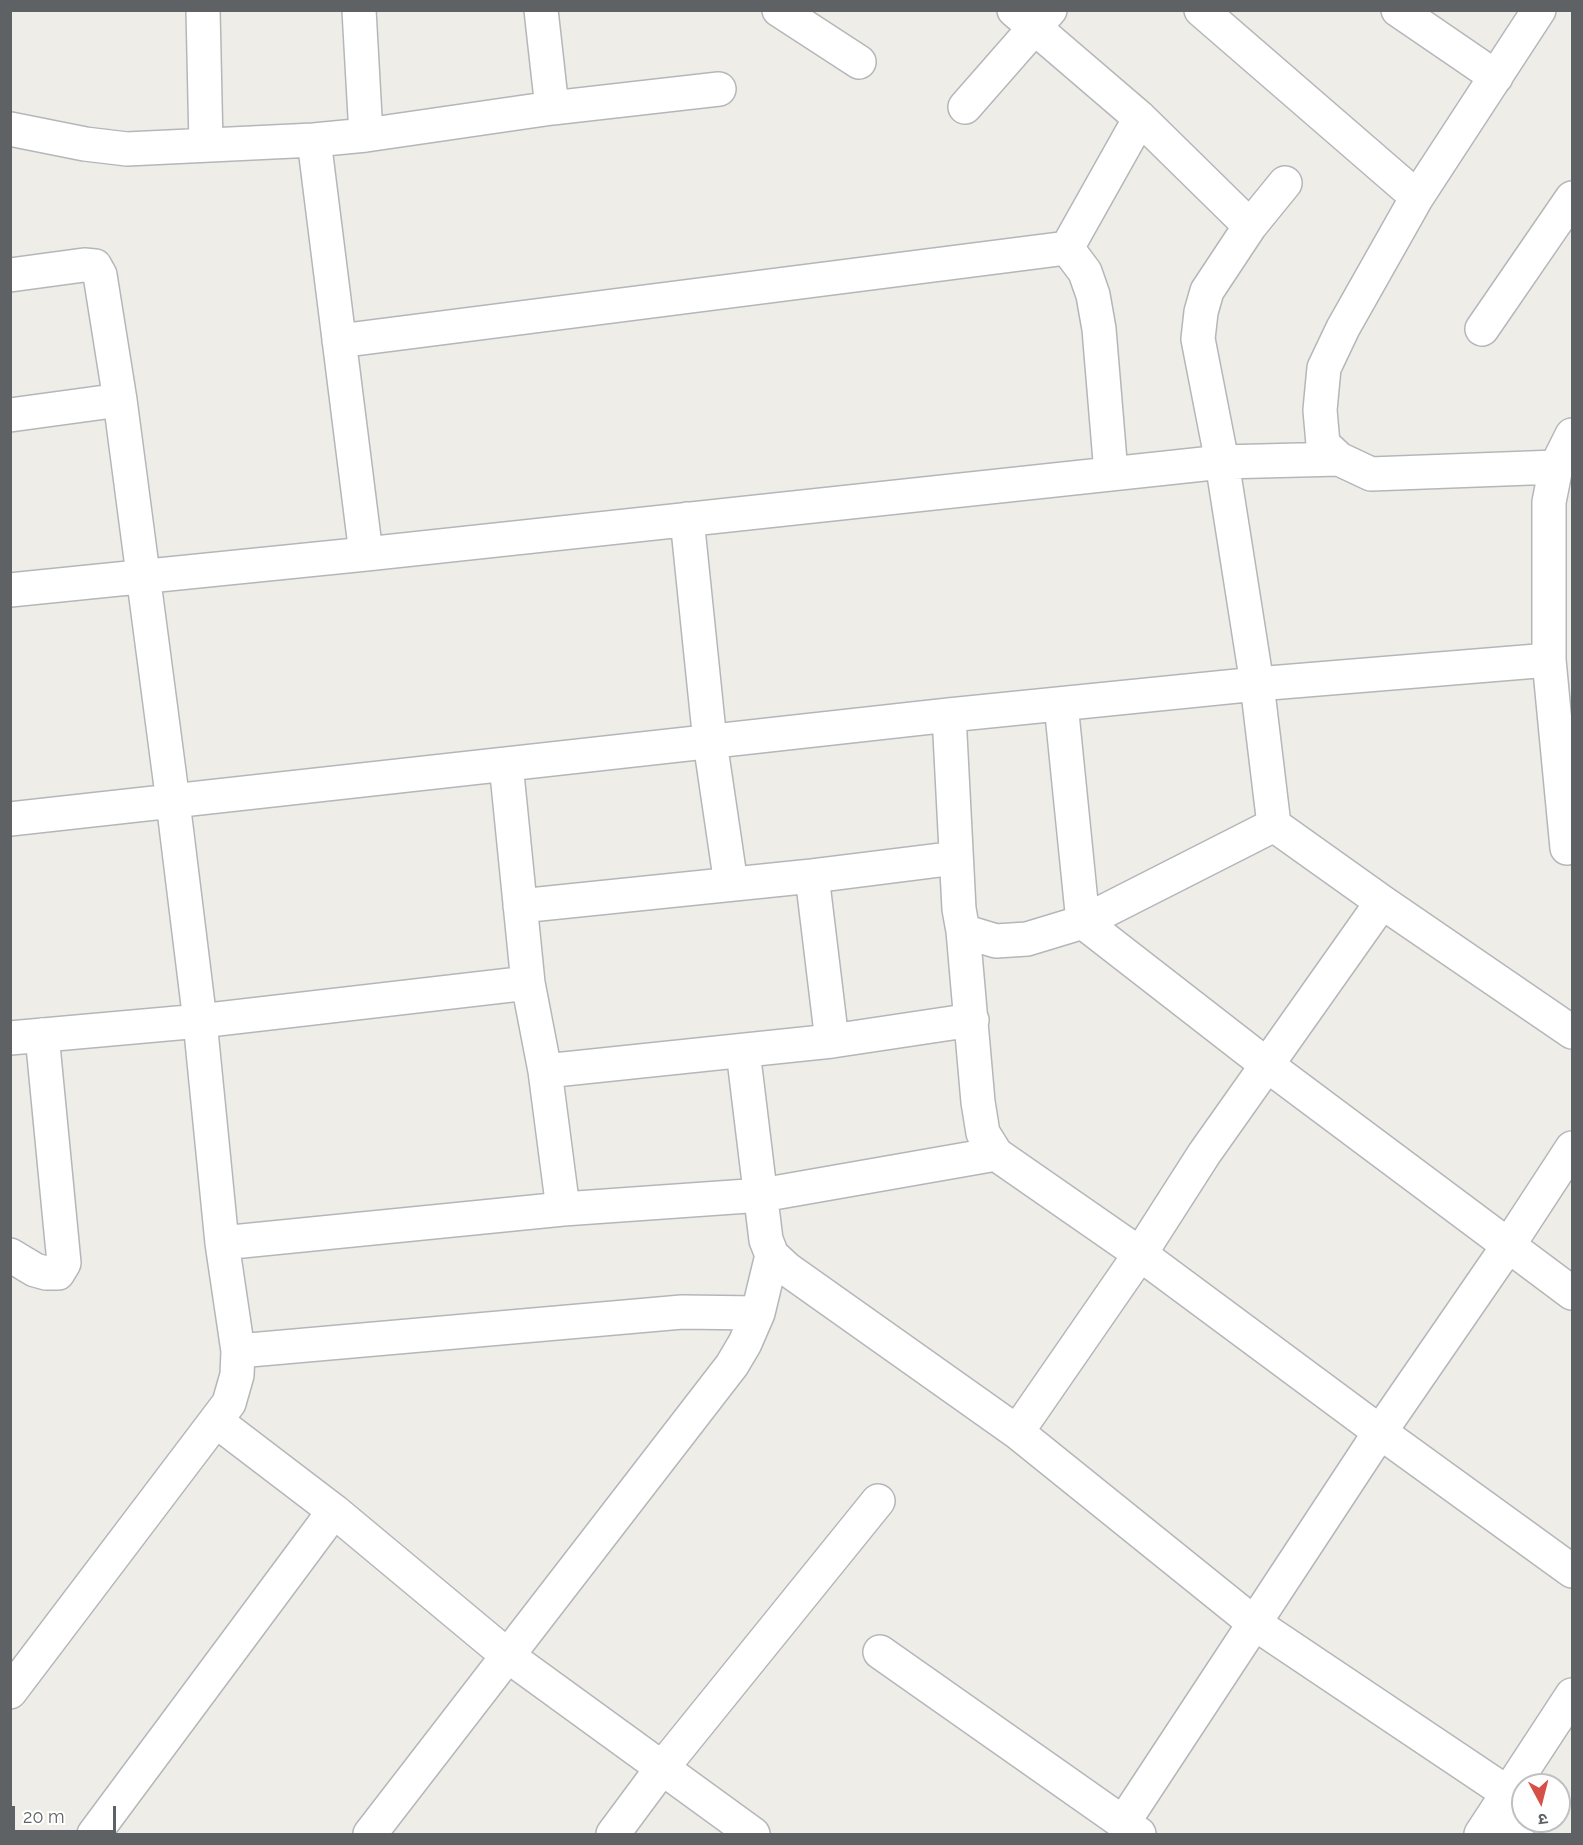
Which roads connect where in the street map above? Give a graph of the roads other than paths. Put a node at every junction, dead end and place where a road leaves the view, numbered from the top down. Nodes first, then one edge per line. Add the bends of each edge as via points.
1 (203, 10) edge
2 (359, 10) edge
3 (541, 10) edge
4 (778, 10) edge
5 (1398, 10) edge
6 (1539, 10) edge
7 (1203, 11) edge
8 (1033, 17) edge
9 (860, 62) dead end
10 (1496, 77) junction
11 (719, 89) dead end
12 (965, 107) dead end
13 (552, 108) junction
14 (1140, 118) junction
15 (10, 129) edge
16 (366, 135) junction
17 (314, 140) junction
18 (206, 145) junction
19 (1285, 183) dead end
20 (1418, 197) junction
21 (1572, 198) edge
22 (1250, 226) junction
23 (1067, 248) junction
24 (10, 275) edge
25 (1482, 329) dead end
26 (339, 341) junction
27 (120, 400) junction
28 (10, 415) edge
29 (1572, 435) edge
30 (1339, 459) junction
31 (1222, 462) junction
32 (1556, 467) junction
33 (1111, 473) junction
34 (1561, 502) edge
35 (687, 519) junction
36 (366, 554) junction
37 (142, 576) junction
38 (10, 590) edge
39 (1549, 660) junction
40 (1257, 684) junction
41 (1061, 704) junction
42 (949, 715) junction
43 (710, 742) junction
44 (506, 764) junction
45 (1565, 765) edge
46 (173, 802) junction
47 (10, 819) edge
48 (1274, 825) junction
49 (1567, 848) dead end
50 (956, 858) junction
51 (812, 876) junction
52 (731, 884) junction
53 (1382, 902) junction
54 (520, 906) junction
55 (1083, 922) junction
56 (963, 931) junction
57 (528, 983) junction
58 (972, 1020) junction
59 (200, 1021) junction
60 (1572, 1032) edge
61 (26, 1037) edge
62 (832, 1041) junction
63 (743, 1051) junction
64 (1267, 1065) junction
65 (545, 1071) junction
66 (1572, 1148) edge
67 (996, 1154) junction
68 (762, 1195) junction
69 (563, 1209) junction
70 (222, 1243) junction
71 (1508, 1246) junction
72 (772, 1254) junction
73 (1140, 1254) junction
74 (10, 1255) edge
75 (1572, 1293) edge
76 (758, 1313) junction
77 (238, 1351) junction
78 (216, 1421) junction
79 (1017, 1432) junction
80 (1380, 1432) junction
81 (878, 1501) dead end
82 (334, 1511) junction
83 (1572, 1571) edge
84 (1254, 1623) junction
85 (880, 1652) dead end
86 (508, 1656) junction
87 (10, 1692) edge
88 (1572, 1695) edge
89 (662, 1768) junction
90 (1509, 1794) junction
91 (1131, 1829) edge
92 (94, 1834) edge
93 (370, 1834) edge
94 (613, 1834) edge
95 (753, 1834) edge
96 (1481, 1834) edge
97 (1517, 1834) edge

1 - 18 street
2 - 16 street
3 - 13 street
4 - 9 street
5 - 10 street
6 - 10 street
7 - 20 street
8 - 12 street
8 - 14 street
10 - 20 street
11 - 13 street
13 - 16 street
14 - 22 street
14 - 23 street
15 - 18 street via 127,148
16 - 17 street
17 - 18 street
17 - 26 street
19 - 22 street
20 - 30 street via 1324,368 1320,410 1323,444
21 - 25 street
22 - 31 street via 1206,291 1201,312 1198,339
23 - 26 street
23 - 33 street via 1085,272 1093,295
24 - 27 street via 95,266 100,276
26 - 36 street
27 - 28 street
27 - 37 street
29 - 32 street
30 - 31 street
30 - 32 street via 1371,474
31 - 33 street
31 - 40 street
32 - 34 street
33 - 35 street
34 - 39 street
35 - 36 street
35 - 43 street
36 - 37 street
37 - 38 street
37 - 46 street
39 - 40 street
39 - 45 street
40 - 41 street
40 - 48 street
41 - 42 street
41 - 55 street
42 - 43 street
42 - 50 street
43 - 44 street
43 - 52 street
44 - 46 street
44 - 54 street
45 - 49 street
46 - 47 street
46 - 59 street
48 - 53 street
48 - 55 street
50 - 51 street
50 - 56 street
51 - 52 street
51 - 62 street
52 - 54 street
53 - 60 street
53 - 64 street
54 - 57 street
55 - 56 street via 1027,939 996,941
55 - 64 street
56 - 58 street
57 - 59 street
57 - 65 street
58 - 62 street
58 - 67 street via 983,1132
59 - 61 street
59 - 70 street
61 - 74 street via 64,1263 58,1273 46,1274
62 - 63 street
63 - 65 street
63 - 68 street
64 - 71 street
64 - 73 street
65 - 69 street
66 - 71 street
67 - 68 street
67 - 73 street
68 - 69 street
68 - 72 street via 766,1240
69 - 70 street
70 - 77 street
71 - 75 street
71 - 80 street
72 - 76 street
72 - 79 street via 797,1276
73 - 79 street
73 - 80 street
76 - 77 street via 682,1312
76 - 86 street via 732,1365
77 - 78 street via 237,1375 229,1404
78 - 82 street
78 - 87 street
79 - 84 street
80 - 83 street
80 - 84 street
81 - 89 street
82 - 86 street
82 - 92 street
84 - 90 street
84 - 91 street
85 - 91 street
86 - 89 street
86 - 93 street
88 - 90 street
89 - 94 street
89 - 95 street
90 - 96 street
90 - 97 street

